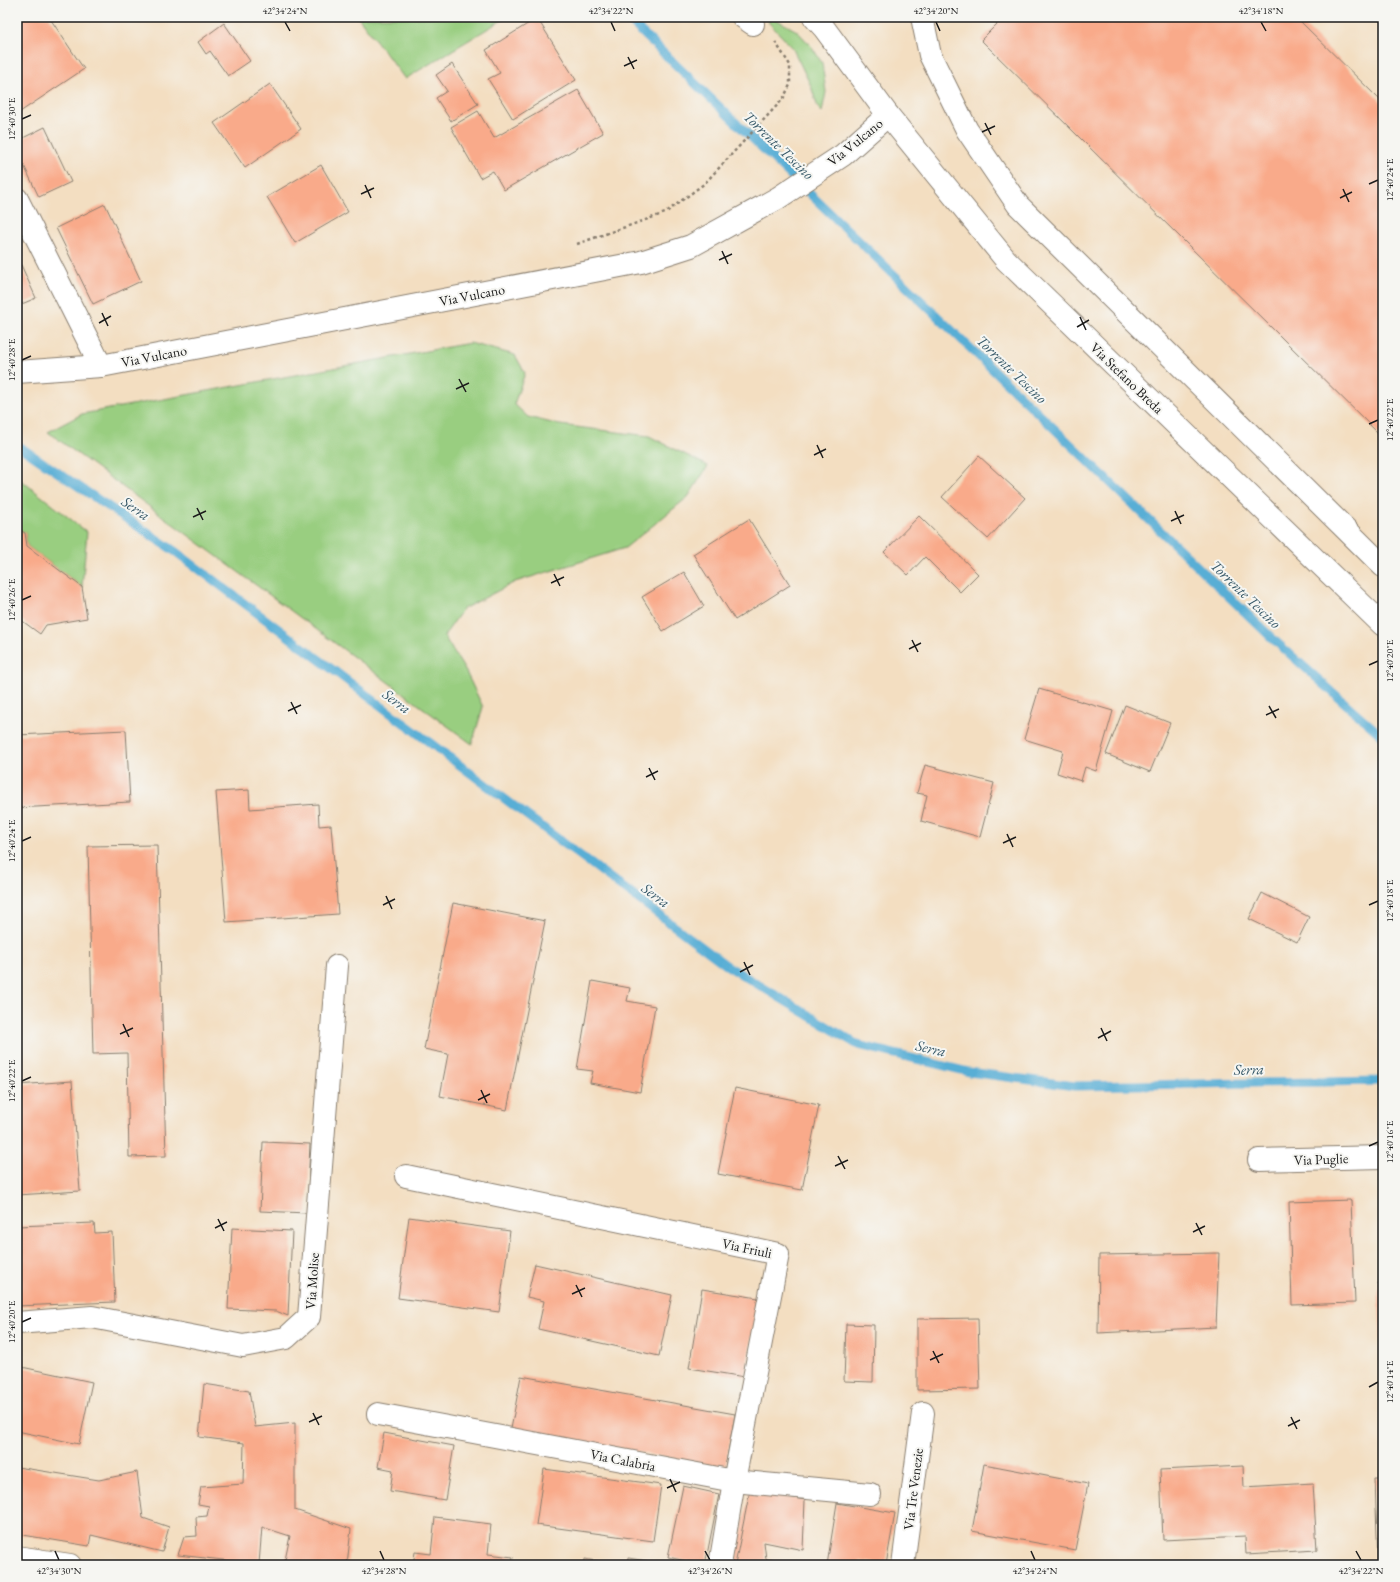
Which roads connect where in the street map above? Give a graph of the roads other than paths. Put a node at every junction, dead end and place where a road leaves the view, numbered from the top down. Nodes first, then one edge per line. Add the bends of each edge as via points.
1 (814, 17) edge
2 (922, 17) edge
3 (888, 115) junction
4 (17, 199) edge
5 (101, 366) junction
6 (17, 372) edge
7 (1383, 566) edge
8 (1383, 625) edge
9 (337, 966) dead end
10 (1383, 1157) edge
11 (1259, 1160) dead end
12 (406, 1176) dead end
13 (17, 1323) edge
14 (923, 1413) dead end
15 (378, 1414) dead end
16 (734, 1481) junction
17 (870, 1494) dead end
18 (17, 1557) edge
19 (70, 1565) edge
20 (720, 1565) edge
21 (903, 1565) edge

1 - 3 street, Via Stefano Breda
2 - 7 street via 930,55 967,130 1018,205
3 - 5 street, Via Vulcano via 843,155 778,198 691,246 641,262
3 - 8 street, Via Stefano Breda via 1006,260
4 - 5 street
5 - 6 street, Via Vulcano
9 - 13 street, Via Molise via 310,1317 286,1338 243,1346 92,1317
10 - 11 street, Via Puglie
12 - 16 street, Via Friuli via 778,1254
14 - 21 street, Via Tre Venezie
15 - 16 street, Via Calabria
16 - 17 street, Via Calabria
16 - 20 street, Via Friuli
18 - 19 street

